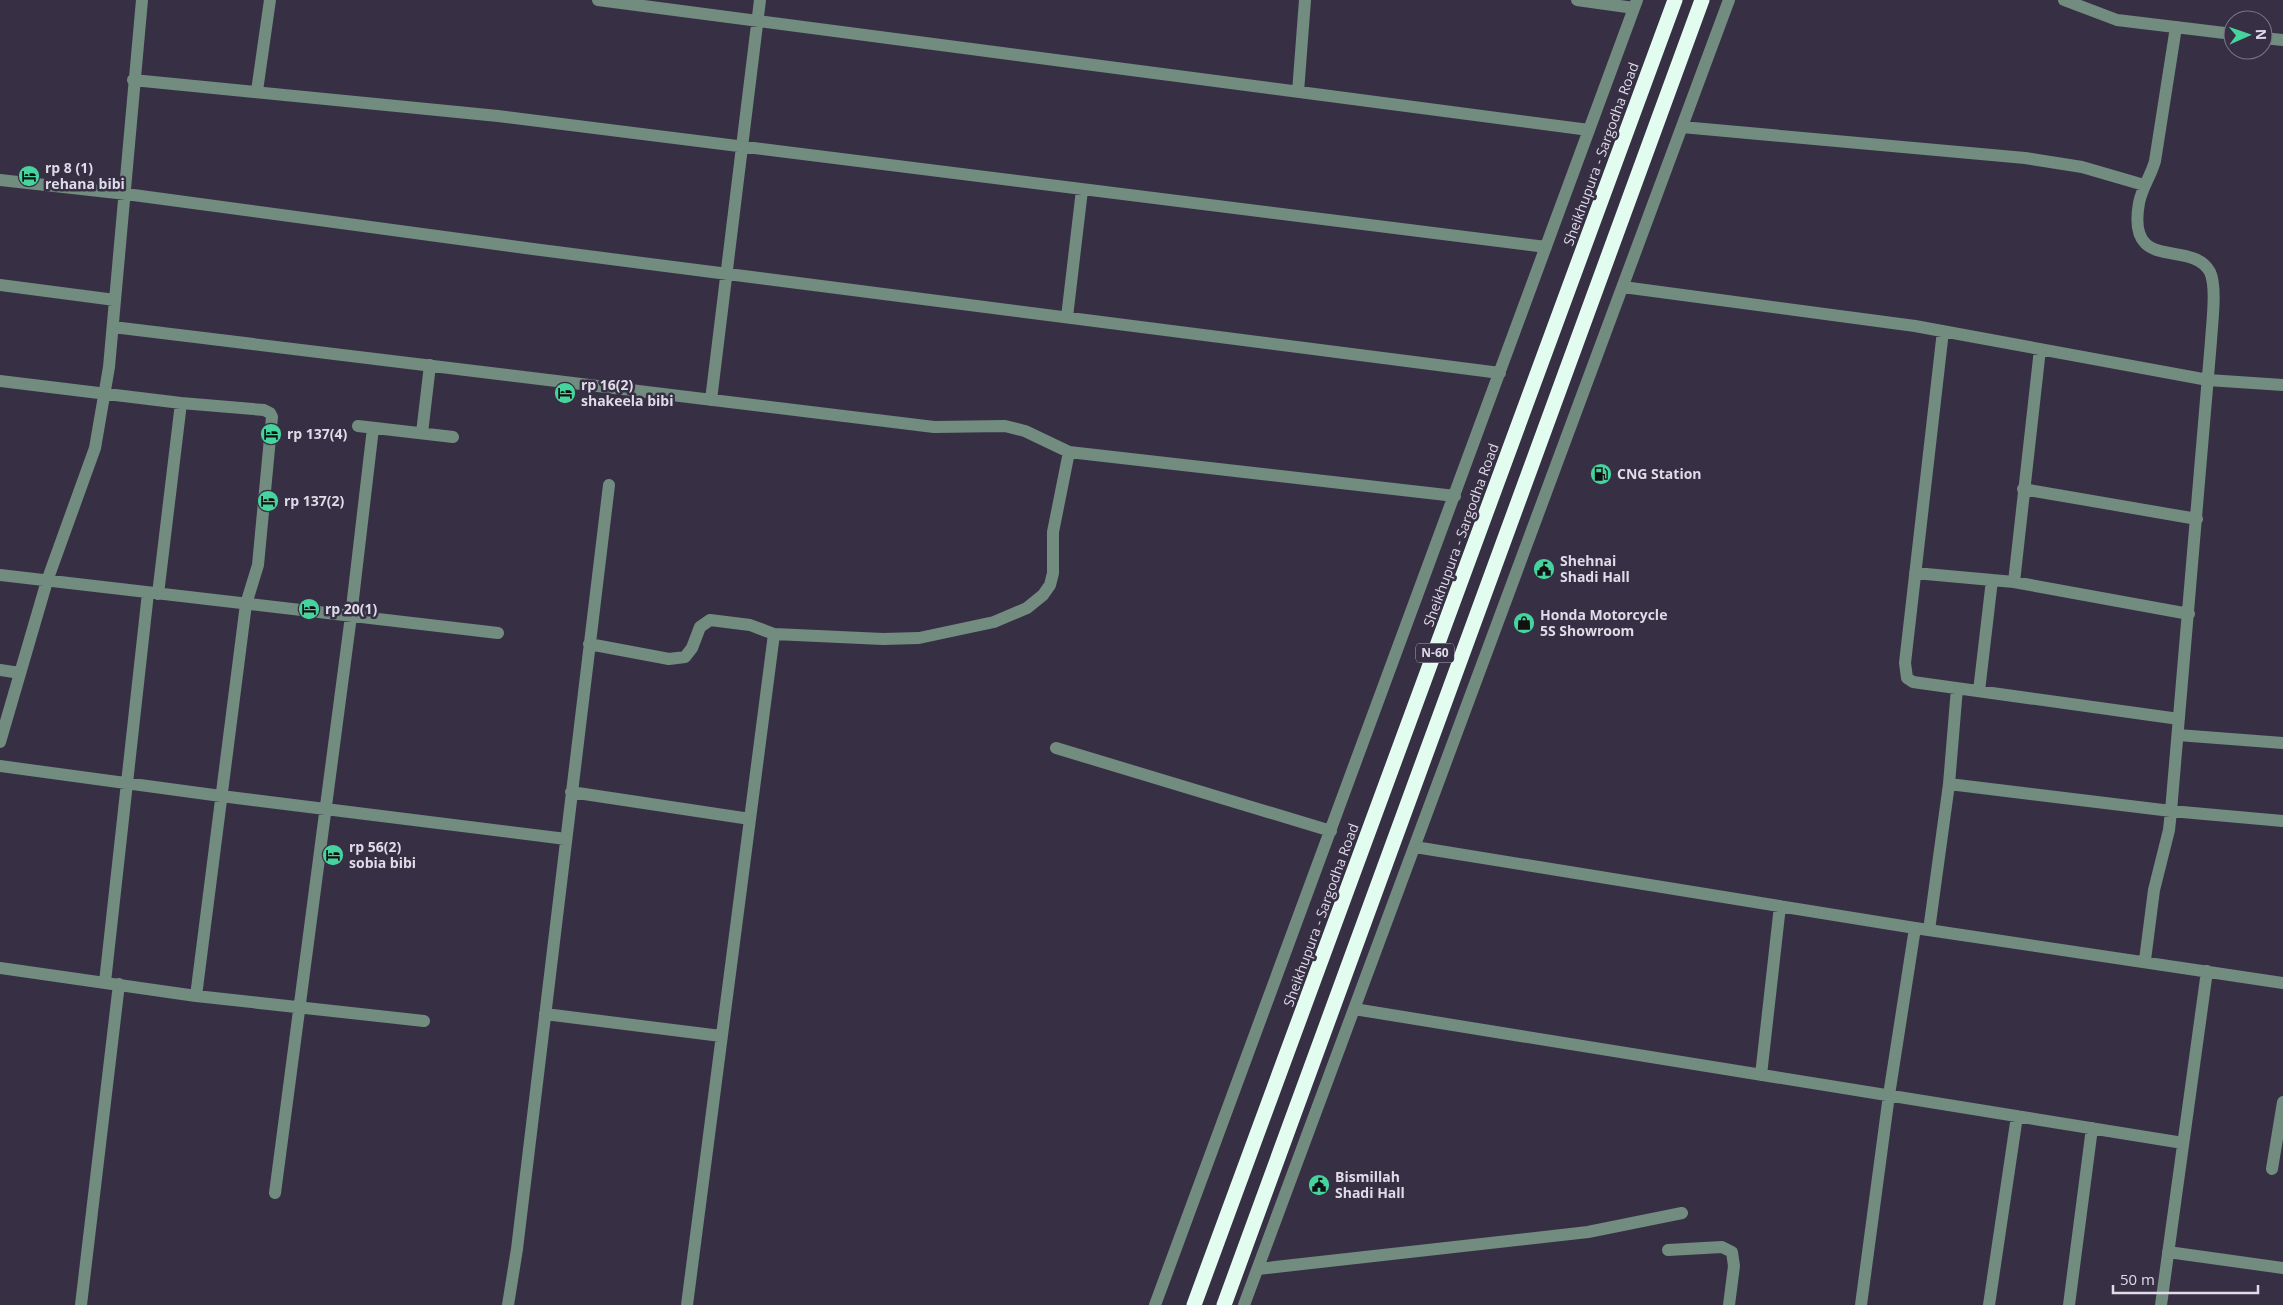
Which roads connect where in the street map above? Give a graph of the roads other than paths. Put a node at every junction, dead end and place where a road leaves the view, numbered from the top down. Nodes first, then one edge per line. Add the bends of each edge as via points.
1 (142, 0) edge
2 (270, 0) edge
3 (598, 0) edge
4 (760, 0) edge
5 (1305, 0) edge
6 (1577, 0) edge
7 (1674, 0) edge
8 (1702, 0) edge
9 (1729, 0) edge
10 (2064, 0) edge
11 (1636, 4) edge
12 (758, 21) junction
13 (2176, 28) junction
14 (2223, 33) edge
15 (133, 80) junction
16 (256, 92) junction
17 (1298, 92) junction
18 (1682, 127) junction
19 (1589, 130) junction
20 (743, 148) junction
21 (0, 180) edge
22 (2144, 185) junction
23 (1082, 190) junction
24 (126, 194) junction
25 (1546, 247) junction
26 (728, 274) junction
27 (0, 285) edge
28 (1623, 287) junction
29 (116, 300) junction
30 (1067, 317) junction
31 (113, 327) junction
32 (1943, 331) junction
33 (2040, 349) junction
34 (430, 365) junction
35 (1500, 373) junction
36 (2208, 380) junction
37 (0, 381) edge
38 (2283, 385) edge
39 (104, 394) junction
40 (711, 400) junction
41 (181, 403) junction
42 (358, 426) dead end
43 (373, 428) junction
44 (422, 433) junction
45 (454, 437) dead end
46 (1068, 452) junction
47 (609, 485) dead end
48 (2023, 489) junction
49 (1455, 496) junction
50 (2197, 519) junction
51 (1915, 573) junction
52 (0, 575) edge
53 (1992, 580) junction
54 (47, 581) junction
55 (2014, 582) junction
56 (153, 593) junction
57 (246, 604) junction
58 (2189, 614) junction
59 (351, 616) junction
60 (498, 632) dead end
61 (774, 634) junction
62 (589, 644) junction
63 (0, 670) edge
64 (20, 672) junction
65 (1957, 688) junction
66 (1979, 691) junction
67 (2180, 719) junction
68 (2178, 735) junction
69 (0, 742) edge
70 (2283, 744) edge
71 (1056, 748) dead end
72 (0, 766) edge
73 (127, 782) junction
74 (1949, 784) junction
75 (571, 792) junction
76 (221, 796) junction
77 (326, 809) junction
78 (2172, 811) junction
79 (750, 819) junction
80 (2283, 822) edge
81 (1331, 831) junction
82 (566, 839) junction
83 (1415, 847) junction
84 (1780, 906) junction
85 (1915, 928) junction
86 (1929, 930) junction
87 (2145, 960) junction
88 (0, 968) edge
89 (2207, 971) junction
90 (105, 982) junction
91 (2283, 983) edge
92 (119, 984) junction
93 (196, 996) junction
94 (300, 1007) junction
95 (1354, 1009) junction
96 (545, 1014) junction
97 (424, 1021) dead end
98 (721, 1036) junction
99 (1761, 1075) junction
100 (1889, 1095) junction
101 (2283, 1102) edge
102 (2017, 1116) junction
103 (2092, 1128) junction
104 (2183, 1143) junction
105 (2272, 1168) dead end
106 (276, 1193) dead end
107 (1682, 1213) dead end
108 (1668, 1250) dead end
109 (2168, 1252) junction
110 (2283, 1268) edge
111 (1258, 1269) junction
112 (81, 1305) edge
113 (508, 1305) edge
114 (687, 1305) edge
115 (1155, 1305) edge
116 (1194, 1305) edge
117 (1224, 1305) edge
118 (1244, 1305) edge
119 (1729, 1305) edge
120 (1860, 1305) edge
121 (1989, 1305) edge
122 (2068, 1305) edge
123 (2161, 1305) edge

1 - 15 street
2 - 16 street
3 - 12 street
4 - 12 street
5 - 17 street
6 - 11 street
7 - 116 highway, Sheikhupura - Sargodha Road / N-60
8 - 117 highway, N-60
9 - 18 street
10 - 13 street via 2117,20
11 - 19 street
12 - 17 street
12 - 20 street
13 - 14 street
13 - 22 street via 2156,161
15 - 16 street
15 - 24 street
16 - 20 street via 498,116
17 - 19 street
18 - 22 street via 2025,158 2082,167
18 - 28 street
19 - 25 street
20 - 23 street
20 - 26 street
21 - 24 street
22 - 36 street via 2137,224 2140,237 2157,250 2202,263 2212,278
23 - 25 street
23 - 30 street
24 - 26 street
24 - 29 street
25 - 35 street
26 - 30 street
26 - 40 street
27 - 29 street
28 - 32 street
28 - 83 street
29 - 31 street
30 - 35 street
31 - 34 street
31 - 39 street
32 - 33 street
32 - 51 street
33 - 36 street
33 - 48 street
34 - 40 street
34 - 44 street
35 - 49 street
36 - 38 street
36 - 50 street
37 - 39 street
39 - 41 street
39 - 54 street via 95,448
40 - 46 street via 934,427 1005,426 1025,431
41 - 56 street
41 - 57 street via 267,410 272,418 259,556
42 - 43 street
43 - 44 street
43 - 59 street
44 - 45 street
46 - 49 street
46 - 61 street via 1053,532 1053,574 1044,595 1032,605 994,622 919,638
47 - 62 street
48 - 50 street
48 - 55 street
49 - 81 street
50 - 58 street
51 - 53 street
51 - 65 street via 1904,663 1907,678 1913,682
52 - 54 street
53 - 55 street
53 - 66 street
54 - 56 street
54 - 64 street
55 - 58 street
56 - 57 street
56 - 73 street
57 - 59 street
57 - 76 street
58 - 67 street
59 - 60 street
59 - 77 street
61 - 62 street via 750,625 710,620 700,627 685,657 668,660
61 - 79 street
62 - 75 street
63 - 64 street
64 - 69 street
65 - 66 street
65 - 74 street
66 - 67 street
67 - 68 street
68 - 70 street
68 - 78 street
71 - 81 street
72 - 73 street
73 - 76 street
73 - 90 street
74 - 78 street
74 - 86 street
75 - 79 street
75 - 82 street
76 - 77 street
76 - 93 street
77 - 82 street
77 - 94 street
78 - 80 street
78 - 87 street via 2154,890
79 - 98 street
81 - 115 street
82 - 96 street
83 - 84 street
83 - 95 street
84 - 85 street
84 - 99 street
85 - 86 street
85 - 100 street
86 - 87 street
87 - 89 street
88 - 90 street
89 - 91 street
89 - 104 street
90 - 92 street
92 - 93 street
92 - 112 street
93 - 94 street
94 - 97 street
94 - 106 street
95 - 99 street
95 - 111 street
96 - 98 street
96 - 113 street
98 - 114 street
99 - 100 street
100 - 102 street
100 - 120 street
101 - 105 street
102 - 103 street
102 - 121 street
103 - 104 street
103 - 122 street
104 - 109 street
107 - 111 street via 1588,1232
108 - 119 street via 1722,1247 1732,1252 1734,1266
109 - 110 street
109 - 123 street
111 - 118 street

